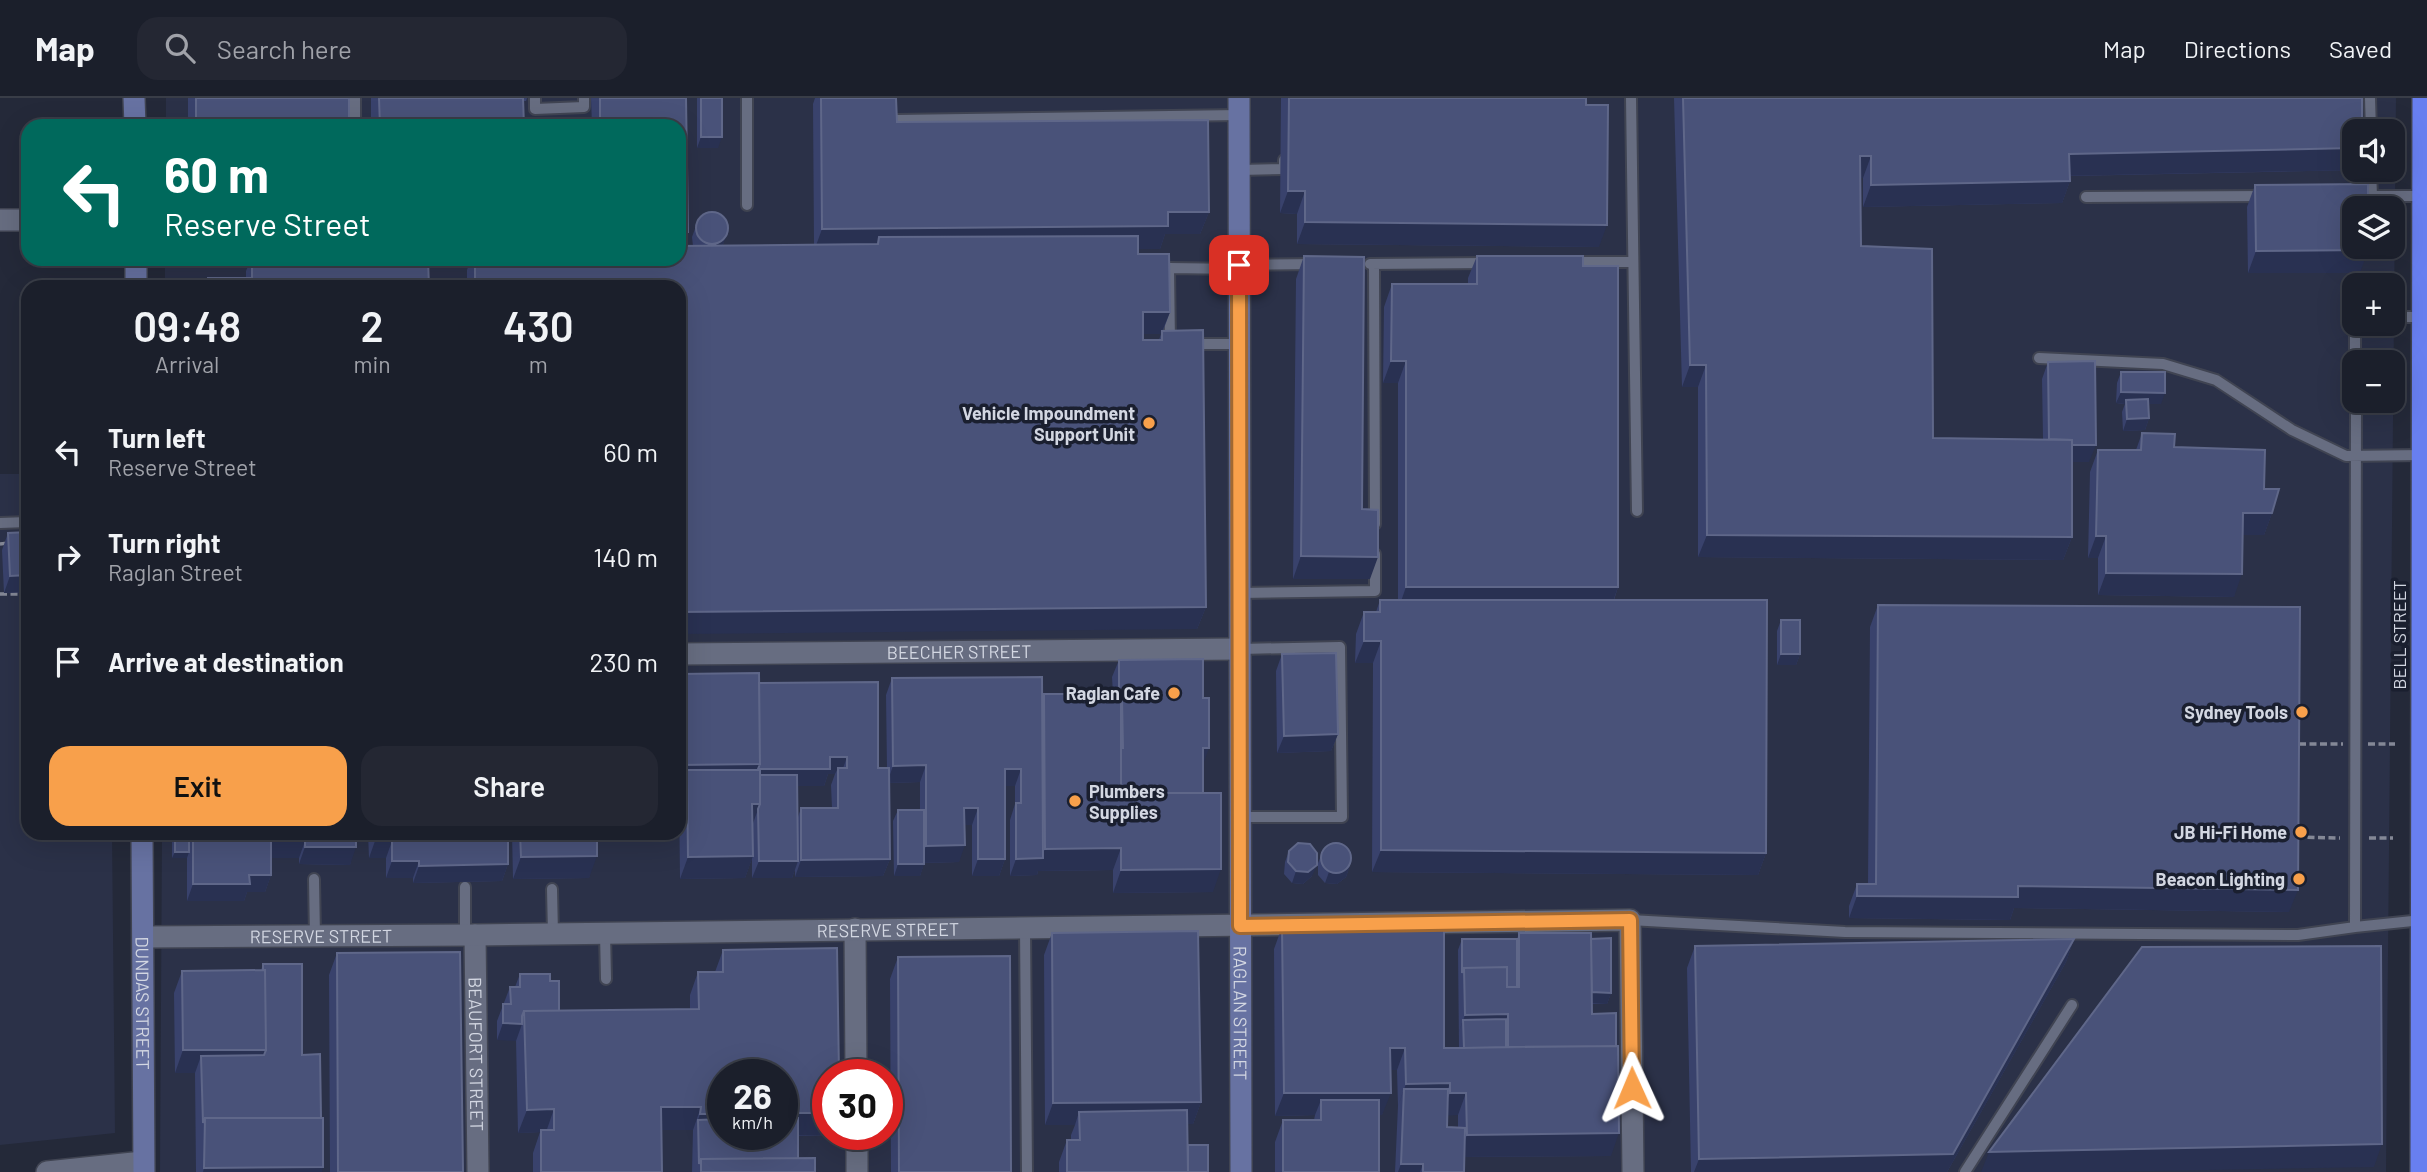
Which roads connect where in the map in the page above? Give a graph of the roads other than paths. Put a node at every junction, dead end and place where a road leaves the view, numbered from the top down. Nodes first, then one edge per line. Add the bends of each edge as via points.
1 (134, 98) edge
2 (355, 98) edge
3 (535, 98) edge
4 (584, 98) edge
5 (747, 98) edge
6 (1631, 98) edge
7 (2370, 98) edge
8 (2423, 98) edge
9 (1239, 106) edge
10 (135, 119) edge
11 (355, 119) edge
12 (2371, 119) edge
13 (896, 120) edge
14 (1284, 145) dead end
15 (1239, 170) junction
16 (2371, 182) edge
17 (2277, 196) edge
18 (2372, 196) edge
19 (2405, 196) edge
20 (2424, 196) edge
21 (2086, 197) dead end
22 (747, 205) dead end
23 (0, 220) edge
24 (21, 220) edge
25 (1551, 262) edge
26 (1633, 262) junction
27 (1497, 263) edge
28 (1321, 264) edge
29 (1361, 264) edge
30 (1374, 264) junction
31 (1239, 267) junction
32 (2405, 317) edge
33 (2422, 317) junction
34 (1239, 344) junction
35 (2039, 358) dead end
36 (2356, 413) edge
37 (2356, 456) junction
38 (2422, 456) junction
39 (1637, 511) dead end
40 (21, 522) edge
41 (0, 523) edge
42 (1240, 593) junction
43 (1240, 649) junction
44 (686, 654) edge
45 (1240, 817) junction
46 (2424, 830) edge
47 (142, 840) edge
48 (314, 879) dead end
49 (465, 887) dead end
50 (552, 889) dead end
51 (1630, 920) junction
52 (2422, 920) junction
53 (1240, 926) junction
54 (2355, 927) junction
55 (1025, 928) junction
56 (855, 929) junction
57 (605, 933) junction
58 (553, 934) junction
59 (470, 935) junction
60 (144, 937) junction
61 (315, 937) junction
62 (606, 979) dead end
63 (2072, 1005) dead end
64 (856, 1059) edge
65 (2424, 1077) edge
66 (857, 1150) edge
67 (143, 1167) edge
68 (47, 1172) edge
69 (478, 1172) edge
70 (857, 1172) edge
71 (1027, 1172) edge
72 (1241, 1172) edge
73 (1633, 1172) edge
74 (1965, 1172) edge
75 (2421, 1172) edge

1 - 10 street
2 - 11 lane
3 - 4 lane via 535,108 584,107
5 - 22 lane
6 - 26 lane
7 - 12 lane
8 - 20 highway, BELL STREET
9 - 13 lane
9 - 15 street, RAGLAN STREET
14 - 15 lane via 1284,169
15 - 31 street, RAGLAN STREET
16 - 18 lane
17 - 21 lane
19 - 20 lane
20 - 33 highway, BELL STREET
23 - 24 street
25 - 26 lane
26 - 39 lane
27 - 30 lane
28 - 31 lane
29 - 30 lane
30 - 42 lane via 1375,591
31 - 34 street, RAGLAN STREET
31 - 34 lane via 1169,268 1169,293 1170,344
32 - 33 lane
33 - 38 highway, BELL STREET
34 - 42 street, RAGLAN STREET
35 - 37 lane via 2163,365 2216,380 2292,430 2346,456
36 - 37 lane
37 - 38 lane
37 - 54 lane
38 - 46 highway, BELL STREET
40 - 41 lane
42 - 43 street, RAGLAN STREET
43 - 44 street, BEECHER STREET
43 - 45 street, RAGLAN STREET
43 - 45 lane via 1340,647 1342,817
45 - 53 street, RAGLAN STREET
46 - 52 highway, BELL STREET
47 - 60 street, DUNDAS STREET
48 - 61 lane
49 - 59 lane
50 - 58 lane
51 - 53 street, RESERVE STREET
51 - 54 lane via 1845,932 2298,935
51 - 73 street
52 - 54 lane
52 - 65 highway, BELL STREET
53 - 55 street, RESERVE STREET
53 - 72 street, RAGLAN STREET
55 - 56 street, RESERVE STREET
55 - 71 lane
56 - 57 street, RESERVE STREET
56 - 64 street
57 - 58 street, RESERVE STREET
57 - 62 lane
58 - 59 street, RESERVE STREET
59 - 61 street, RESERVE STREET
59 - 69 street, BEAUFORT STREET
60 - 61 street, RESERVE STREET
60 - 67 street, DUNDAS STREET
63 - 74 lane
65 - 75 highway, BELL STREET
66 - 70 street
67 - 68 street

